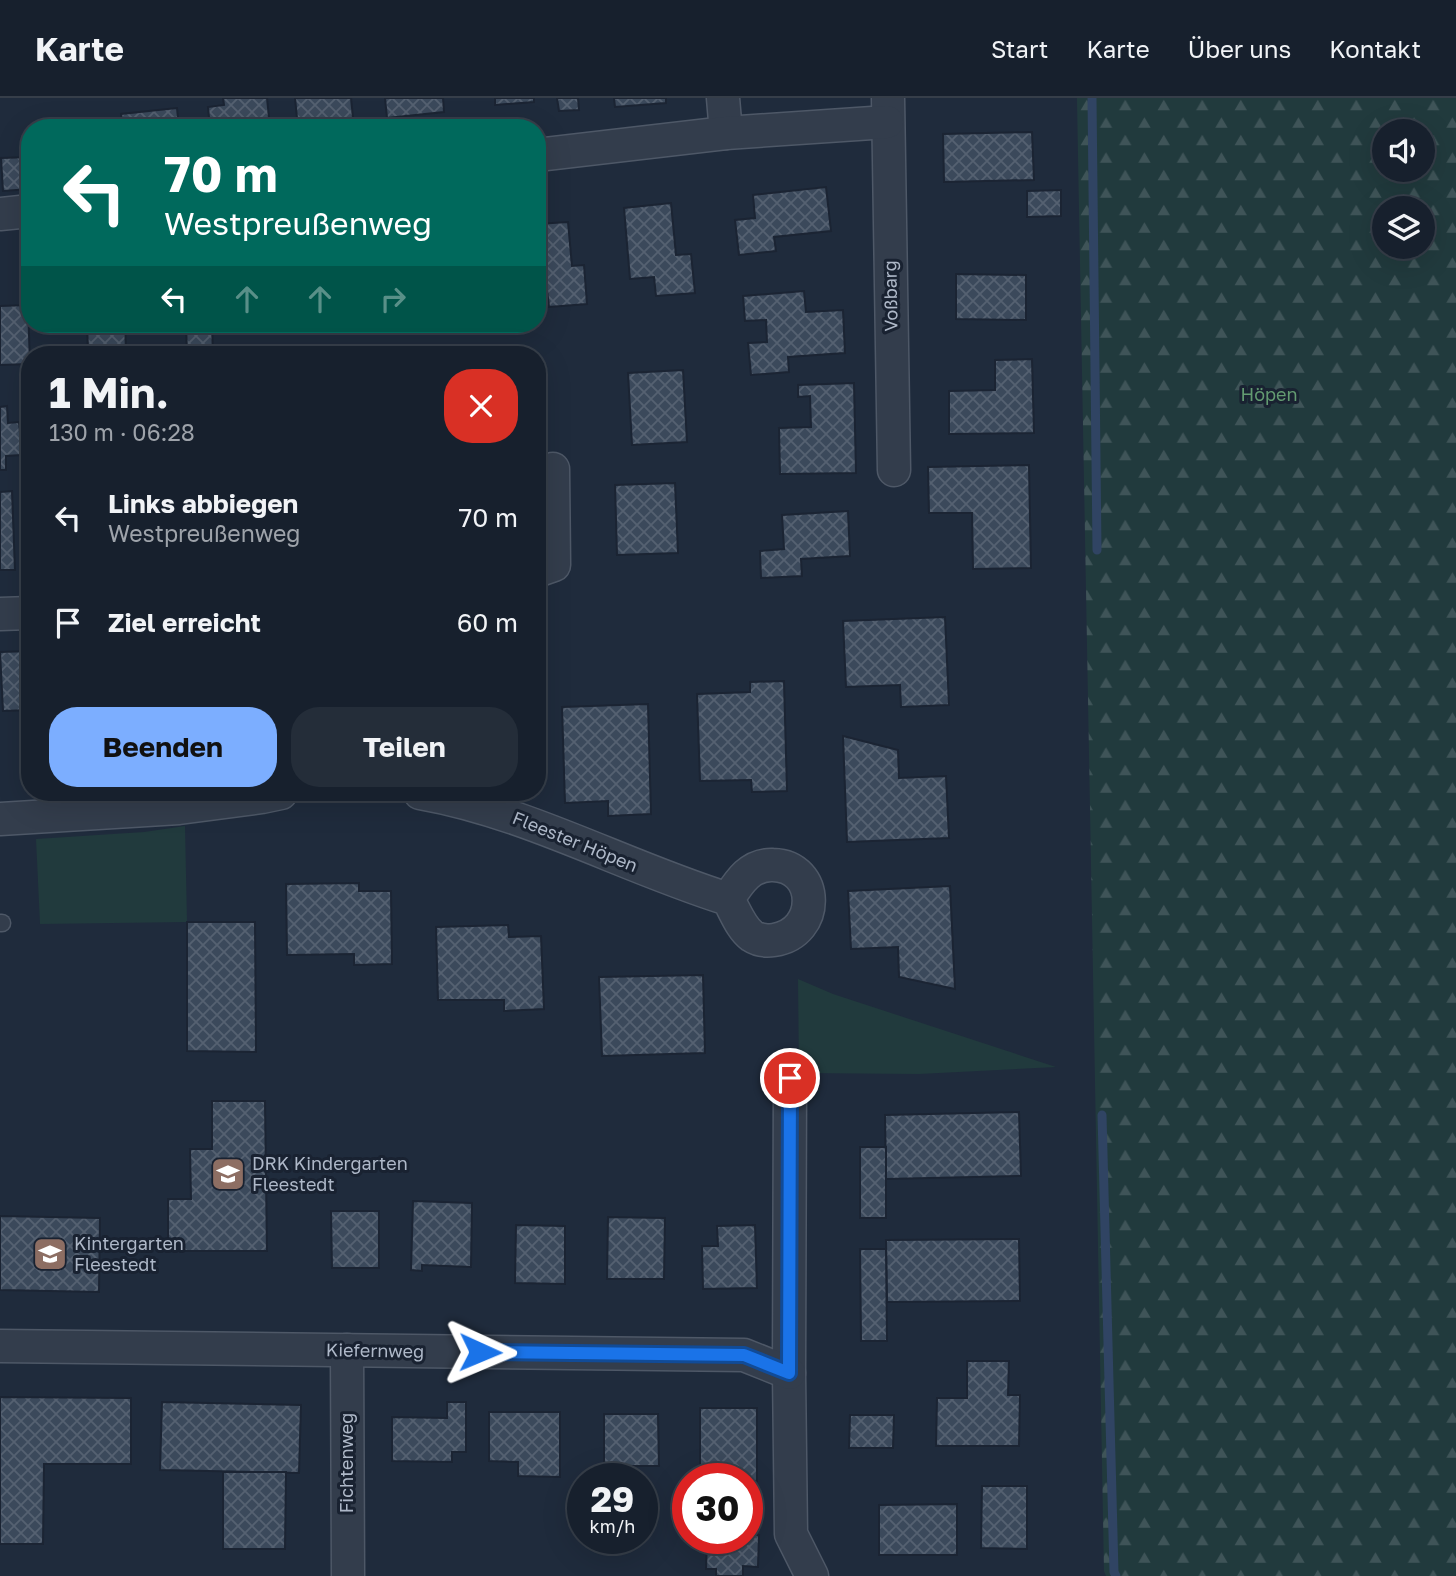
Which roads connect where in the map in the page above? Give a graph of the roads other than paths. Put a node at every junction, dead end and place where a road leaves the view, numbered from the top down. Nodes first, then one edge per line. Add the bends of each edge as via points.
1 (723, 98) edge
2 (888, 110) edge
3 (726, 134) junction
4 (546, 154) edge
5 (21, 212) edge
6 (0, 214) edge
7 (553, 470) dead end
8 (894, 470) dead end
9 (546, 568) edge
10 (21, 613) edge
11 (0, 614) edge
12 (229, 801) edge
13 (452, 801) edge
14 (0, 819) edge
15 (729, 900) dead end
16 (790, 1078) dead end
17 (0, 1346) edge
18 (347, 1350) junction
19 (789, 1373) junction
20 (348, 1576) edge
21 (812, 1576) edge

1 - 3 street
2 - 3 street, Voßbarg
2 - 8 street, Voßbarg
3 - 4 street, Voßbarg
5 - 6 street
7 - 9 street via 554,565
10 - 11 street
12 - 14 street
13 - 15 street, Fleester Höpen via 507,815
16 - 19 street
17 - 18 street, Kiefernweg
18 - 19 street, Kiefernweg via 744,1355
18 - 20 street, Fichtenweg
19 - 21 street via 791,1534

